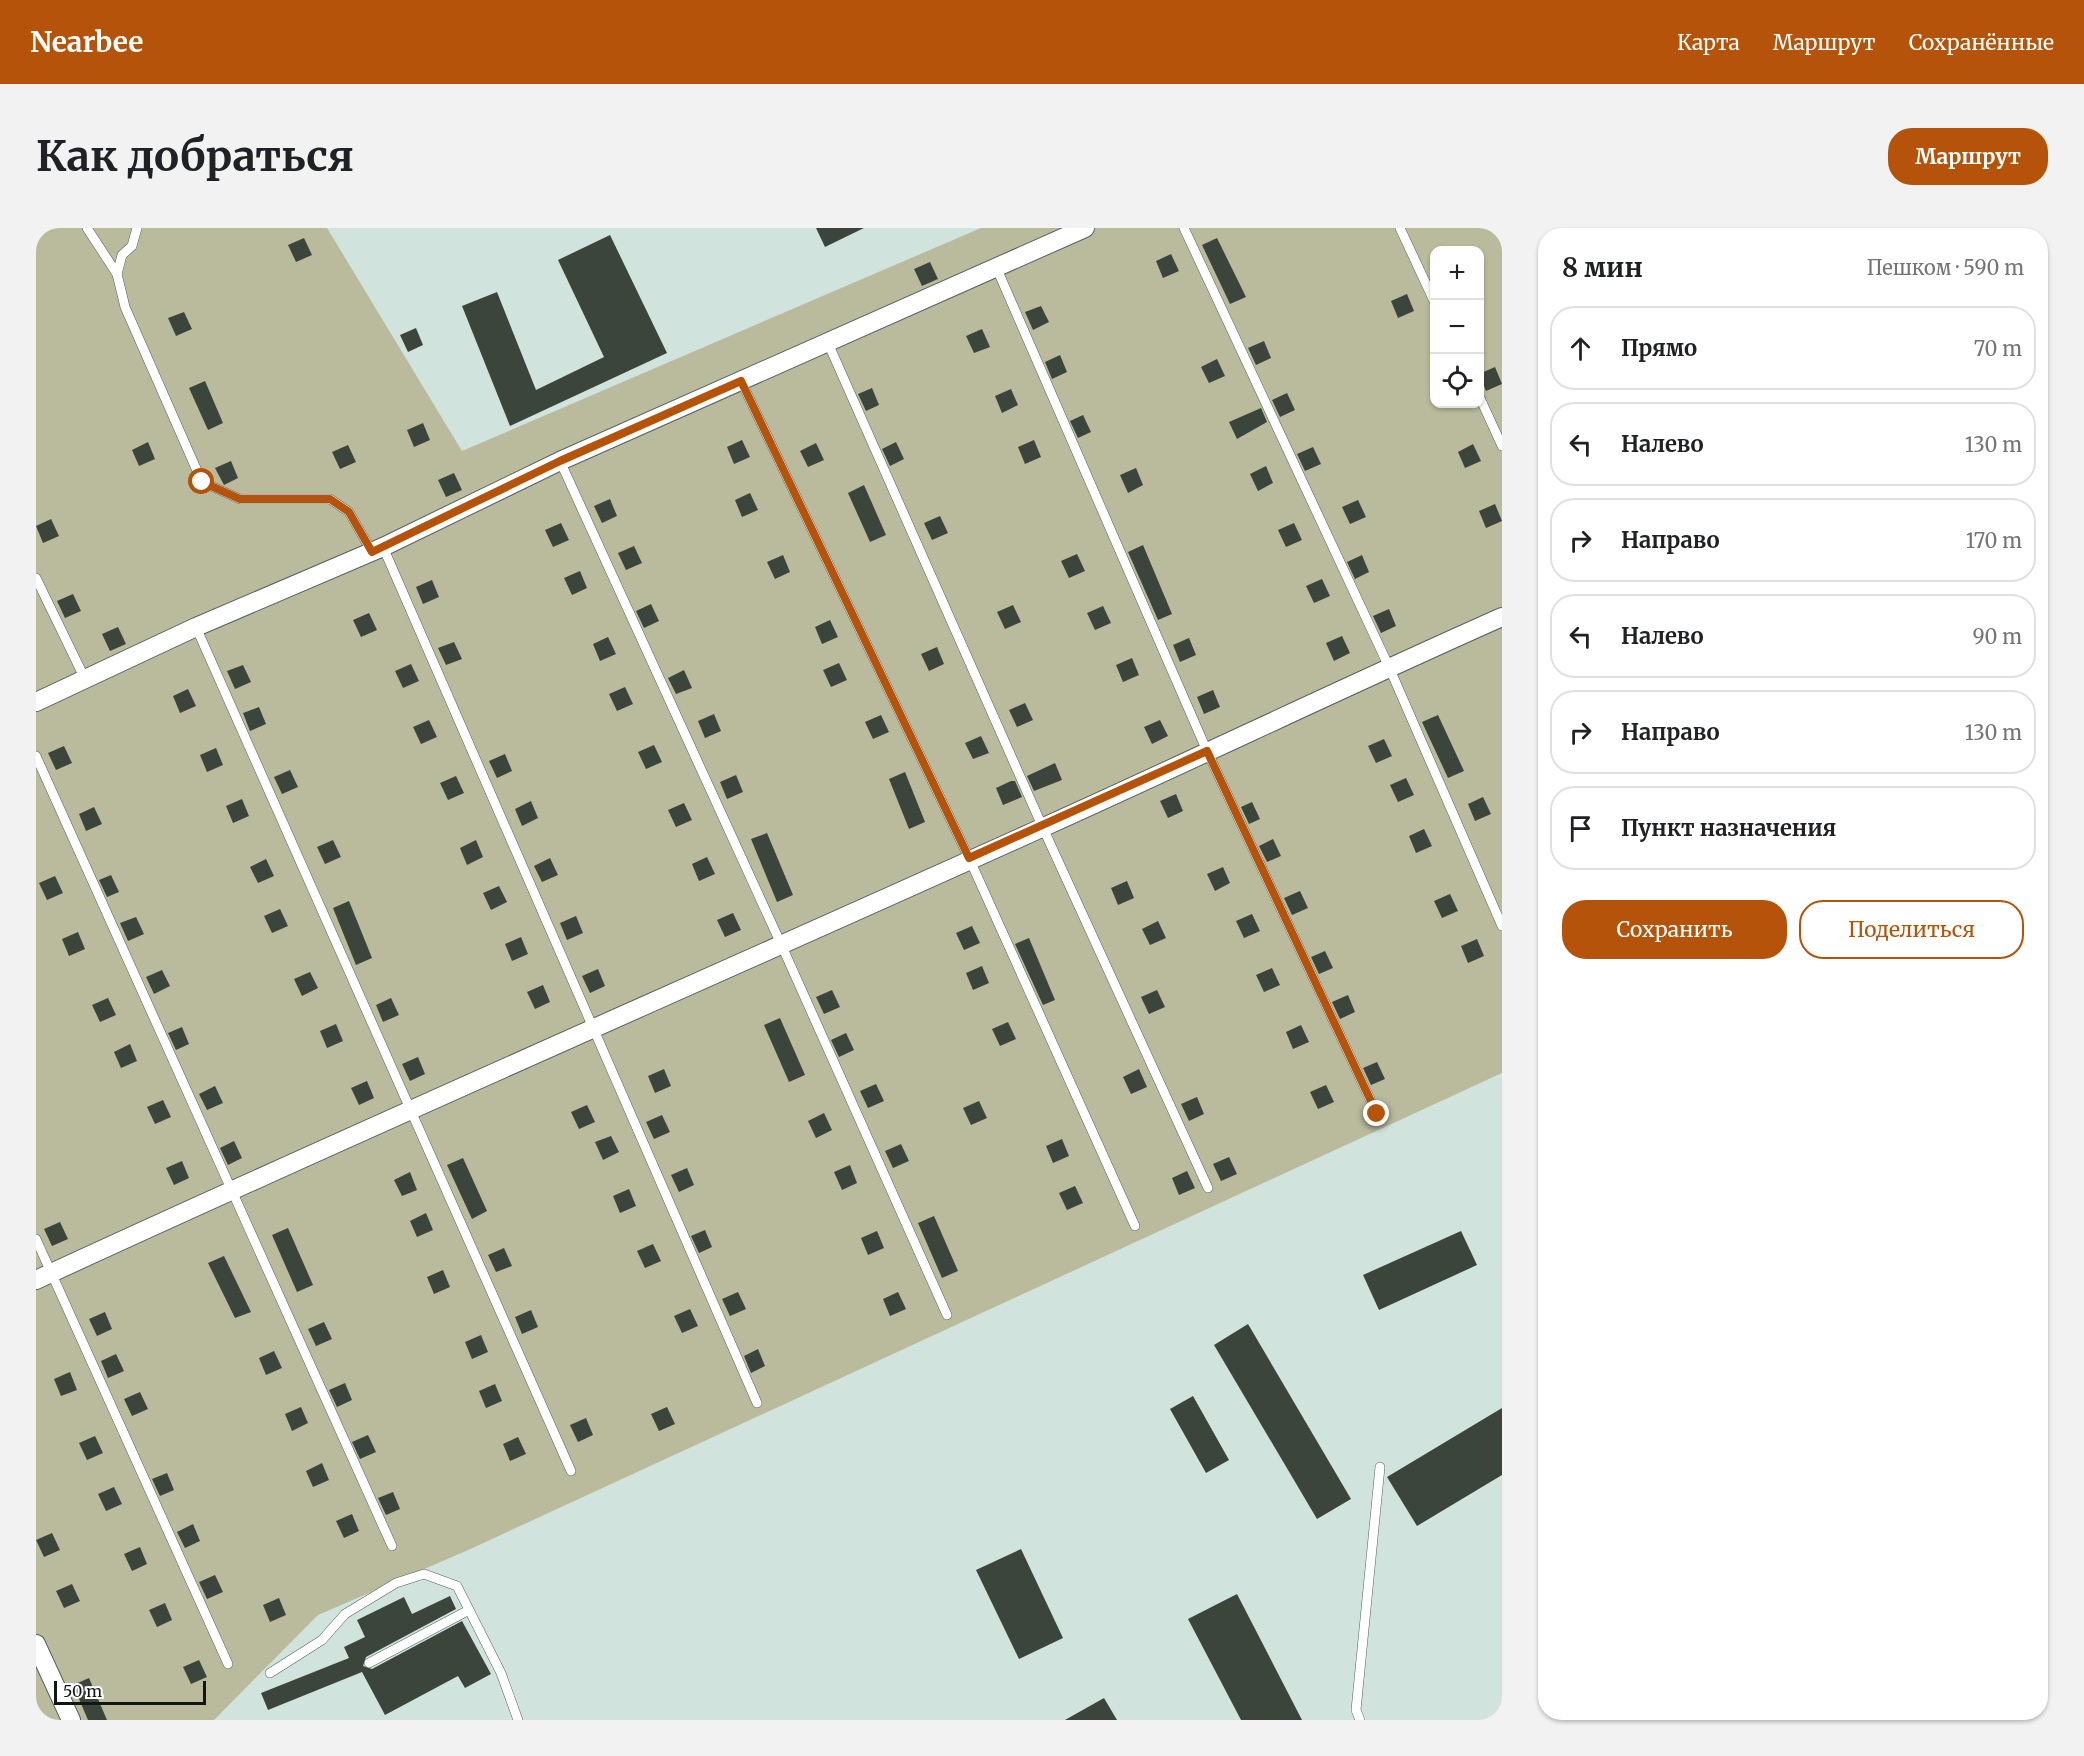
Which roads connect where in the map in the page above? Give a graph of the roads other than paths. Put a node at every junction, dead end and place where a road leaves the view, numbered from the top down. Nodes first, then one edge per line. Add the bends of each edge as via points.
1 (87, 228) edge
2 (137, 228) edge
3 (1085, 228) edge
4 (1184, 228) edge
5 (1400, 228) edge
6 (997, 269) junction
7 (117, 274) junction
8 (1434, 300) edge
9 (828, 344) junction
10 (741, 381) junction
11 (1484, 408) edge
12 (1502, 446) edge
13 (560, 461) junction
14 (377, 549) junction
15 (36, 578) edge
16 (1502, 617) edge
17 (195, 627) junction
18 (1389, 667) junction
19 (85, 679) junction
20 (36, 702) edge
21 (1207, 751) junction
22 (36, 756) edge
23 (1043, 828) junction
24 (969, 858) junction
25 (1502, 926) edge
26 (781, 944) junction
27 (595, 1028) junction
28 (410, 1108) junction
29 (1377, 1114) dead end
30 (1208, 1188) dead end
31 (231, 1190) junction
32 (1135, 1226) dead end
33 (36, 1239) edge
34 (43, 1276) edge
35 (946, 1315) dead end
36 (757, 1403) dead end
37 (1380, 1467) dead end
38 (571, 1471) dead end
39 (392, 1546) dead end
40 (469, 1610) junction
41 (36, 1644) edge
42 (369, 1663) dead end
43 (228, 1664) dead end
44 (270, 1673) dead end
45 (71, 1720) edge
46 (518, 1720) edge
47 (1360, 1720) edge

1 - 7 lane
2 - 7 lane
3 - 6 street
4 - 18 lane
5 - 8 lane
6 - 9 street
6 - 21 lane
7 - 14 lane via 125,307 202,482 240,499 330,499 349,512
9 - 10 street
9 - 23 lane
10 - 13 street
10 - 24 lane
11 - 12 lane
13 - 14 street
13 - 26 lane
14 - 17 street
14 - 27 lane
15 - 19 lane
16 - 18 street
17 - 19 street
17 - 28 lane
18 - 21 street
18 - 25 lane
19 - 20 street
21 - 23 street
21 - 29 lane
22 - 31 lane
23 - 24 street
23 - 30 lane
24 - 26 street
24 - 32 lane
26 - 27 street
26 - 35 lane
27 - 28 street
27 - 36 lane
28 - 31 street
28 - 38 lane
31 - 34 street
31 - 39 lane
33 - 34 lane
34 - 43 lane
37 - 47 lane via 1356,1710
40 - 42 lane
40 - 44 lane via 457,1586 424,1574 396,1583 345,1614 322,1640
40 - 46 lane via 501,1673
41 - 45 street

